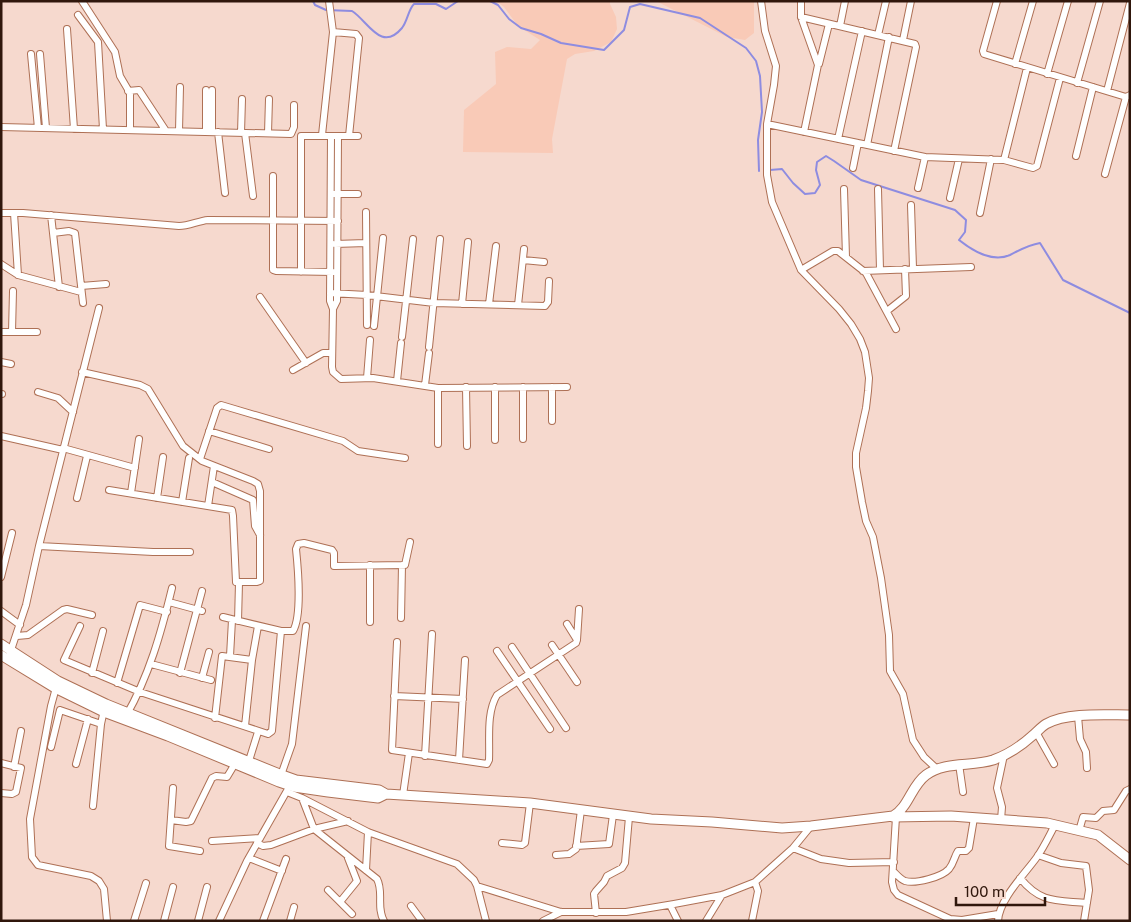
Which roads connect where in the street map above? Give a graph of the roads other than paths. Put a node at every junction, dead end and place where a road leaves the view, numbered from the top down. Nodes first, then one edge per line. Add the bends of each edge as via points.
1 (82, 1) edge
2 (761, 1) edge
3 (801, 1) edge
4 (844, 1) edge
5 (886, 1) edge
6 (911, 1) edge
7 (997, 1) edge
8 (1033, 1) edge
9 (1068, 1) edge
10 (1100, 1) edge
11 (1130, 3) edge
12 (330, 4) edge
13 (78, 15) dead end
14 (801, 17) junction
15 (829, 24) junction
16 (840, 26) junction
17 (67, 29) dead end
18 (862, 31) junction
19 (332, 32) junction
20 (878, 35) junction
21 (889, 37) junction
22 (903, 40) junction
23 (31, 54) dead end
24 (40, 54) dead end
25 (1015, 64) junction
26 (818, 65) junction
27 (1027, 68) junction
28 (1047, 74) junction
29 (1060, 78) junction
30 (1077, 82) junction
31 (180, 87) dead end
32 (1094, 87) junction
33 (209, 90) dead end
34 (128, 91) junction
35 (1106, 91) junction
36 (1128, 96) edge
37 (242, 99) dead end
38 (269, 99) dead end
39 (294, 105) dead end
40 (767, 124) junction
41 (1, 127) edge
42 (38, 128) junction
43 (46, 128) junction
44 (74, 129) junction
45 (103, 129) junction
46 (130, 130) junction
47 (166, 131) junction
48 (179, 131) junction
49 (212, 132) junction
50 (243, 132) junction
51 (804, 132) junction
52 (268, 133) junction
53 (322, 135) junction
54 (331, 136) junction
55 (338, 136) junction
56 (349, 136) junction
57 (358, 136) dead end
58 (838, 139) junction
59 (858, 143) junction
60 (867, 145) junction
61 (894, 151) junction
62 (1076, 156) dead end
63 (925, 157) junction
64 (958, 159) junction
65 (991, 160) junction
66 (1004, 160) junction
67 (854, 168) dead end
68 (1105, 174) dead end
69 (273, 176) dead end
70 (918, 188) dead end
71 (844, 189) dead end
72 (878, 190) dead end
73 (225, 193) dead end
74 (330, 194) junction
75 (338, 194) junction
76 (358, 194) dead end
77 (253, 196) dead end
78 (950, 198) dead end
79 (911, 205) dead end
80 (366, 212) dead end
81 (1, 213) edge
82 (14, 213) junction
83 (980, 213) dead end
84 (51, 215) junction
85 (272, 221) junction
86 (300, 221) junction
87 (330, 221) junction
88 (338, 221) junction
89 (53, 233) junction
90 (383, 238) dead end
91 (413, 239) dead end
92 (440, 239) dead end
93 (468, 242) dead end
94 (366, 243) junction
95 (330, 244) junction
96 (338, 244) junction
97 (496, 246) dead end
98 (524, 249) dead end
99 (846, 257) junction
100 (523, 260) junction
101 (544, 262) dead end
102 (1, 264) edge
103 (971, 267) dead end
104 (913, 268) junction
105 (905, 269) junction
106 (801, 270) junction
107 (880, 270) junction
108 (863, 271) junction
109 (301, 272) junction
110 (330, 272) junction
111 (338, 272) junction
112 (18, 274) junction
113 (548, 281) dead end
114 (106, 284) dead end
115 (59, 287) junction
116 (81, 289) junction
117 (13, 291) dead end
118 (334, 293) junction
119 (367, 295) junction
120 (260, 297) dead end
121 (377, 298) junction
122 (406, 301) junction
123 (83, 303) dead end
124 (434, 303) junction
125 (462, 304) junction
126 (490, 304) junction
127 (518, 305) junction
128 (99, 308) dead end
129 (886, 311) junction
130 (367, 325) dead end
131 (374, 326) dead end
132 (896, 329) dead end
133 (1, 332) edge
134 (12, 332) junction
135 (38, 332) dead end
136 (370, 340) dead end
137 (332, 353) junction
138 (1, 362) edge
139 (306, 363) junction
140 (11, 364) dead end
141 (293, 370) dead end
142 (82, 372) junction
143 (368, 378) junction
144 (397, 381) junction
145 (424, 385) junction
146 (495, 387) junction
147 (523, 387) junction
148 (552, 387) junction
149 (567, 387) dead end
150 (438, 388) junction
151 (466, 388) junction
152 (38, 392) dead end
153 (73, 412) junction
154 (552, 421) dead end
155 (209, 431) junction
156 (1, 436) edge
157 (139, 439) dead end
158 (523, 439) dead end
159 (495, 440) dead end
160 (438, 444) dead end
161 (467, 446) dead end
162 (63, 449) junction
163 (269, 449) dead end
164 (87, 456) junction
165 (163, 457) dead end
166 (188, 458) dead end
167 (405, 458) dead end
168 (200, 459) junction
169 (214, 466) junction
170 (135, 468) junction
171 (212, 482) junction
172 (109, 490) dead end
173 (131, 493) junction
174 (78, 498) dead end
175 (157, 498) junction
176 (182, 502) junction
177 (208, 506) junction
178 (12, 533) dead end
179 (260, 535) junction
180 (410, 542) dead end
181 (39, 546) junction
182 (190, 552) dead end
183 (370, 565) junction
184 (402, 565) junction
185 (1, 577) edge
186 (239, 583) junction
187 (172, 588) dead end
188 (202, 591) dead end
189 (169, 602) junction
190 (580, 609) dead end
191 (1, 611) edge
192 (200, 611) junction
193 (166, 612) junction
194 (92, 615) dead end
195 (223, 617) dead end
196 (400, 618) dead end
197 (235, 620) junction
198 (370, 622) dead end
199 (566, 624) dead end
200 (20, 625) junction
201 (80, 626) dead end
202 (258, 626) junction
203 (306, 626) dead end
204 (281, 631) junction
205 (103, 632) dead end
206 (432, 634) dead end
207 (16, 636) junction
208 (576, 640) junction
209 (397, 642) dead end
210 (1, 644) edge
211 (552, 645) dead end
212 (512, 647) dead end
213 (497, 651) dead end
214 (209, 652) dead end
215 (7, 655) edge
216 (559, 655) junction
217 (230, 656) junction
218 (252, 660) junction
219 (465, 660) dead end
220 (151, 664) junction
221 (92, 673) junction
222 (180, 673) junction
223 (530, 674) junction
224 (202, 678) junction
225 (212, 680) dead end
226 (518, 681) junction
227 (577, 682) dead end
228 (117, 683) junction
229 (57, 684) junction
230 (140, 692) junction
231 (394, 696) junction
232 (429, 698) junction
233 (462, 699) junction
234 (105, 708) junction
235 (1130, 715) edge
236 (126, 716) junction
237 (1078, 716) junction
238 (215, 718) junction
239 (88, 719) junction
240 (101, 724) junction
241 (245, 726) junction
242 (566, 728) dead end
243 (550, 730) dead end
244 (21, 731) dead end
245 (258, 732) junction
246 (1036, 732) junction
247 (51, 747) dead end
248 (409, 753) junction
249 (1004, 755) junction
250 (426, 756) junction
251 (237, 760) junction
252 (458, 760) junction
253 (1, 763) edge
254 (76, 764) dead end
255 (959, 764) junction
256 (1054, 764) dead end
257 (248, 765) junction
258 (14, 767) junction
259 (1087, 768) dead end
260 (937, 769) junction
261 (280, 779) junction
262 (289, 785) junction
263 (173, 788) dead end
264 (1130, 790) edge
265 (963, 792) dead end
266 (1, 793) edge
267 (403, 796) junction
268 (302, 798) junction
269 (530, 803) junction
270 (93, 806) dead end
271 (581, 810) junction
272 (613, 815) junction
273 (629, 817) junction
274 (885, 817) junction
275 (896, 817) junction
276 (974, 818) junction
277 (171, 820) junction
278 (1001, 820) junction
279 (348, 821) junction
280 (1055, 825) junction
281 (811, 826) junction
282 (314, 829) junction
283 (1079, 831) junction
284 (368, 832) junction
285 (212, 840) dead end
286 (258, 840) junction
287 (502, 843) dead end
288 (576, 846) junction
289 (793, 848) junction
290 (200, 851) dead end
291 (1038, 854) junction
292 (556, 855) dead end
293 (348, 857) junction
294 (249, 858) junction
295 (286, 859) dead end
296 (1130, 860) edge
297 (894, 862) junction
298 (366, 870) junction
299 (282, 871) junction
300 (893, 871) junction
301 (1020, 878) junction
302 (755, 882) junction
303 (146, 883) dead end
304 (477, 886) junction
305 (173, 887) dead end
306 (206, 887) dead end
307 (328, 890) dead end
308 (722, 895) junction
309 (340, 902) junction
310 (1087, 902) junction
311 (670, 905) junction
312 (411, 906) dead end
313 (294, 907) dead end
314 (562, 912) junction
315 (596, 912) junction
316 (575, 913) junction
317 (352, 914) dead end
318 (998, 917) edge
319 (107, 921) edge
320 (134, 921) edge
321 (164, 921) edge
322 (198, 921) edge
323 (218, 921) edge
324 (263, 921) edge
325 (290, 921) edge
326 (384, 921) edge
327 (422, 921) edge
328 (486, 921) edge
329 (543, 921) edge
330 (575, 921) edge
331 (678, 921) edge
332 (706, 921) edge
333 (752, 921) edge
334 (962, 921) edge
335 (1084, 921) edge

1 - 34 street via 115,52 120,76
2 - 40 street via 765,31 776,66
3 - 14 street
4 - 16 street
5 - 20 street
6 - 22 street
7 - 25 street via 983,53
8 - 25 street
9 - 28 street
10 - 30 street
11 - 35 street
12 - 19 street
13 - 45 street via 98,42
14 - 15 street
14 - 26 street
15 - 16 street
15 - 26 street
16 - 18 street
17 - 44 street
18 - 20 street
18 - 58 street
19 - 53 street
19 - 56 street via 356,34 359,38
20 - 21 street
21 - 22 street
21 - 60 street
22 - 61 street via 914,43 916,47
23 - 42 street
24 - 43 street
25 - 27 street
26 - 51 street
27 - 28 street
27 - 66 street
28 - 29 street
29 - 30 street
29 - 66 street via 1036,168
30 - 32 street
31 - 48 street
32 - 35 street
32 - 62 street
33 - 49 street
34 - 46 street
34 - 47 street via 139,90
35 - 36 street
36 - 68 street
37 - 50 street
38 - 52 street
39 - 52 street via 291,134
40 - 51 street
40 - 106 street via 767,175 772,202
41 - 42 street
42 - 43 street
43 - 44 street
44 - 45 street
45 - 46 street
46 - 47 street
47 - 48 street
48 - 49 street
49 - 50 street
49 - 73 street
50 - 52 street
50 - 77 street
51 - 58 street
53 - 54 street
53 - 86 street via 301,136
54 - 55 street
54 - 74 street
55 - 56 street
55 - 75 street
56 - 57 street
58 - 59 street
59 - 60 street
59 - 67 street
60 - 61 street
61 - 63 street
63 - 64 street
63 - 70 street
64 - 65 street
64 - 78 street
65 - 66 street
65 - 83 street
69 - 85 street
71 - 99 street
72 - 107 street
74 - 75 street
74 - 87 street
75 - 76 street
75 - 88 street
79 - 104 street
80 - 94 street
81 - 82 street
82 - 84 street
82 - 112 street
84 - 85 street via 179,226 208,220
84 - 89 street
85 - 86 street
85 - 109 street via 273,270
86 - 87 street
86 - 109 street
87 - 88 street
87 - 95 street
88 - 96 street
89 - 115 street
89 - 116 street via 75,233
90 - 121 street
91 - 122 street
92 - 124 street
93 - 125 street
94 - 96 street
94 - 119 street
95 - 96 street
95 - 110 street
96 - 111 street
97 - 126 street
98 - 100 street
99 - 106 street via 833,251
99 - 108 street
100 - 101 street
100 - 127 street
102 - 112 street
103 - 104 street
104 - 105 street
105 - 107 street
105 - 129 street via 906,296
106 - 260 street via 851,324 865,352 868,391 856,466 881,578 890,671 904,698 913,740
107 - 108 street
108 - 129 street
109 - 110 street
110 - 111 street
110 - 118 street
111 - 118 street
112 - 115 street
113 - 127 street via 548,302 545,306
114 - 116 street
115 - 116 street
116 - 123 street
117 - 134 street
118 - 119 street
118 - 137 street via 330,301 333,309
119 - 121 street
119 - 130 street
120 - 139 street
121 - 122 street
121 - 131 street
122 - 124 street
122 - 144 street
124 - 125 street
124 - 145 street
125 - 126 street
126 - 127 street
128 - 142 street
129 - 132 street
133 - 134 street
134 - 135 street
136 - 143 street
137 - 139 street via 323,353
137 - 143 street via 336,376 341,379
138 - 140 street
139 - 141 street
142 - 153 street
142 - 168 street via 148,389 180,443
143 - 144 street
144 - 145 street
145 - 150 street
146 - 147 street
146 - 151 street
146 - 159 street
147 - 148 street
147 - 158 street
148 - 149 street
148 - 154 street
150 - 151 street
150 - 160 street
151 - 161 street
152 - 153 street via 58,398
153 - 162 street
155 - 163 street
155 - 167 street via 218,406 226,405 343,441 358,451
155 - 168 street
156 - 162 street
157 - 170 street
162 - 164 street
162 - 181 street
164 - 170 street
164 - 174 street
165 - 175 street
166 - 176 street
168 - 169 street
169 - 171 street
169 - 179 street via 258,484
170 - 173 street
171 - 177 street
171 - 179 street via 253,500 255,526
172 - 173 street
173 - 175 street
175 - 176 street
176 - 177 street
177 - 186 street via 233,512 236,580
178 - 185 street
179 - 186 street via 260,580
180 - 184 street via 405,565
181 - 182 street
181 - 200 street
183 - 184 street
183 - 198 street
183 - 204 street via 334,566 332,550 298,544 296,626 294,631
184 - 196 street
186 - 197 street
187 - 189 street
188 - 192 street
189 - 192 street
189 - 193 street
190 - 208 street
191 - 200 street
192 - 222 street
193 - 220 street
193 - 228 street via 140,606
194 - 207 street via 63,610 28,636
195 - 197 street
197 - 202 street
197 - 217 street
199 - 208 street
200 - 207 street
201 - 221 street via 64,660
202 - 204 street
202 - 218 street
203 - 261 street via 292,744
204 - 245 street via 272,732
205 - 221 street
206 - 232 street
207 - 215 street
208 - 216 street via 573,646
209 - 231 street
210 - 215 street
211 - 216 street
212 - 223 street
213 - 226 street
214 - 224 street
215 - 229 street
216 - 223 street
216 - 227 street
217 - 218 street
217 - 238 street via 222,656
218 - 241 street
219 - 233 street
220 - 222 street
220 - 230 street
221 - 228 street
222 - 224 street
223 - 226 street
223 - 242 street
224 - 225 street
226 - 243 street
226 - 252 street via 494,700 490,712 488,763
228 - 230 street
229 - 234 street
229 - 319 street via 30,819 32,857 38,865 91,876 99,881 104,889
230 - 236 street
230 - 238 street
231 - 232 street
231 - 248 street via 392,748
232 - 233 street
232 - 250 street
233 - 252 street
234 - 236 street
234 - 240 street
235 - 237 street
236 - 251 street
237 - 246 street via 1053,720
237 - 259 street
238 - 241 street
239 - 240 street
239 - 247 street via 60,710
239 - 254 street
240 - 270 street
241 - 245 street
244 - 258 street
245 - 257 street
246 - 249 street
246 - 256 street
248 - 250 street
248 - 267 street
249 - 255 street via 984,762
249 - 278 street via 996,788 1002,807
250 - 252 street
251 - 257 street
251 - 277 street via 227,777 212,778 191,820
253 - 258 street
255 - 260 street
255 - 265 street
257 - 261 street
258 - 266 street via 21,768 16,792
260 - 274 street via 914,786 899,813
261 - 262 street
262 - 267 street via 378,798 386,794
262 - 268 street
262 - 286 street
263 - 277 street
264 - 283 street via 1114,810 1102,811 1096,818 1083,816
267 - 269 street
268 - 279 street
268 - 282 street
269 - 271 street
269 - 287 street via 525,842 522,845
271 - 272 street
271 - 288 street
272 - 273 street
272 - 288 street via 609,844
273 - 281 street via 782,828
273 - 315 street via 625,863 607,876 594,894
274 - 275 street
274 - 281 street
275 - 276 street
275 - 297 street
276 - 278 street
276 - 300 street via 969,848 957,853 944,873 914,882 906,881
277 - 290 street via 169,846
278 - 280 street
279 - 282 street
279 - 284 street
280 - 283 street
280 - 291 street
281 - 289 street
282 - 286 street via 271,845 262,846
282 - 293 street
283 - 296 street via 1098,835
284 - 298 street
284 - 304 street via 457,864
285 - 286 street
286 - 294 street
288 - 292 street via 569,854
289 - 297 street via 822,859
289 - 302 street
291 - 301 street
291 - 310 street via 1061,863 1086,866
293 - 298 street
293 - 309 street via 357,881
294 - 299 street
294 - 323 street
295 - 299 street
297 - 300 street
298 - 326 street via 379,882 379,905
299 - 324 street
300 - 334 street via 892,887 898,894 950,919
301 - 310 street via 1044,898
301 - 318 street
302 - 308 street
302 - 333 street via 758,891
303 - 320 street
304 - 314 street
304 - 328 street
305 - 321 street
306 - 322 street
307 - 309 street
308 - 311 street
308 - 332 street
309 - 317 street
310 - 335 street
311 - 315 street via 626,912
311 - 331 street
312 - 327 street
313 - 325 street
314 - 316 street
314 - 329 street
315 - 316 street
316 - 330 street
318 - 334 street

